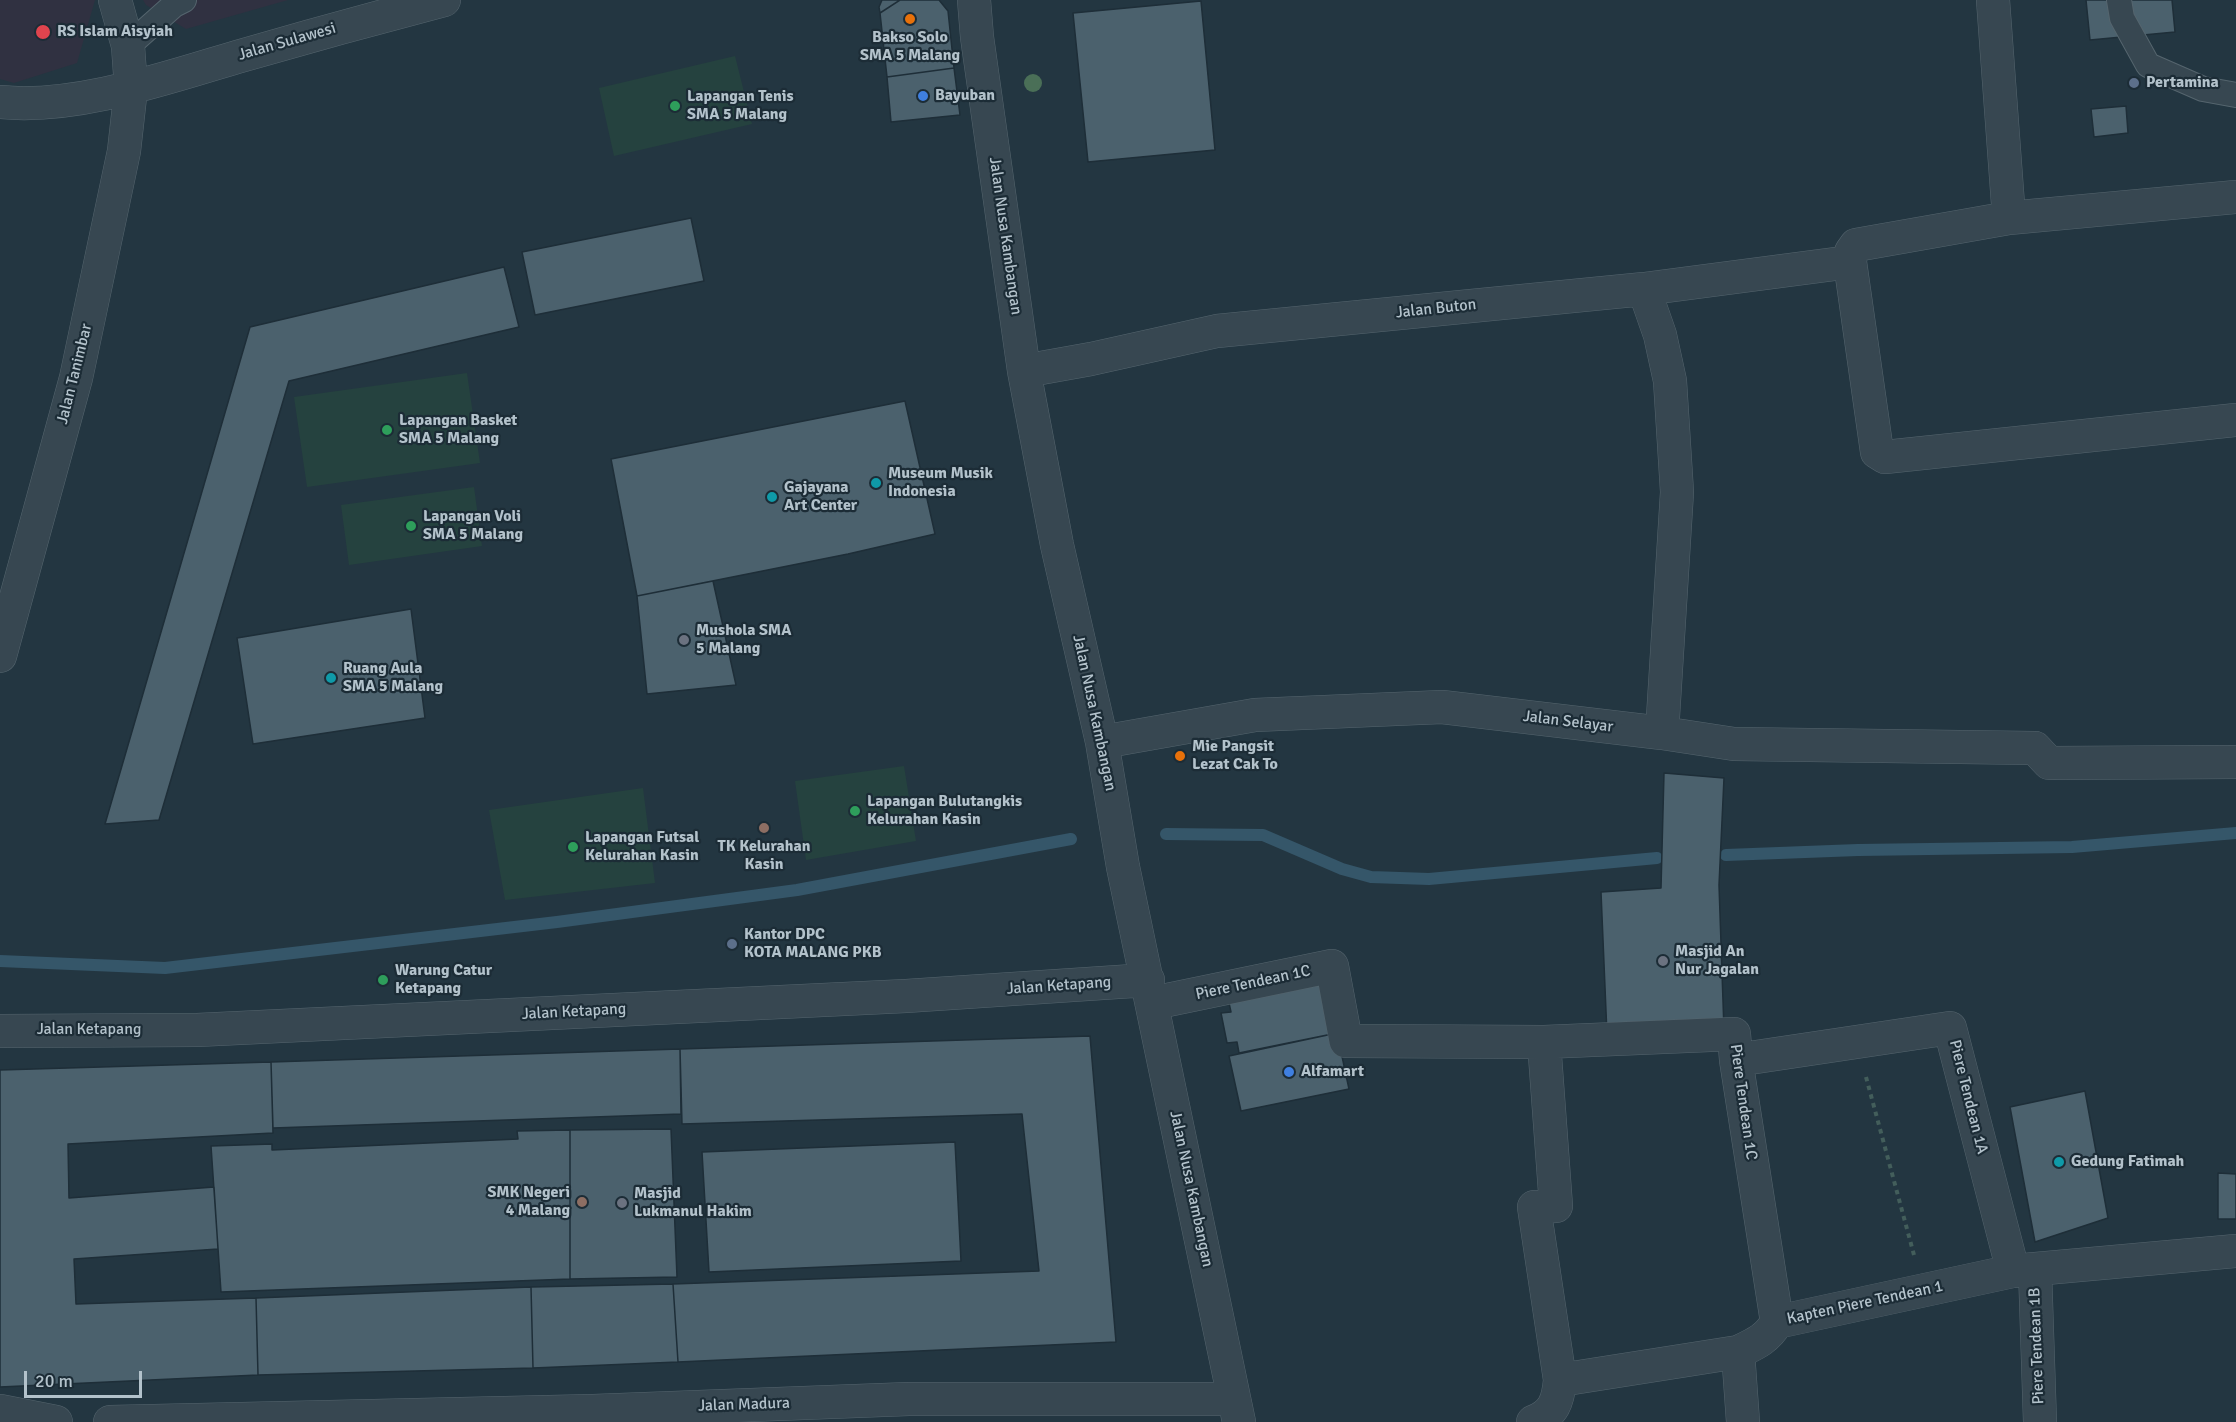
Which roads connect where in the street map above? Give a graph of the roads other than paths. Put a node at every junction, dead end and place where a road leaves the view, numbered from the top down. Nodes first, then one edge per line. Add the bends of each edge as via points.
1 (115, 0) edge
2 (184, 0) edge
3 (444, 0) edge
4 (974, 0) edge
5 (1993, 0) edge
6 (2119, 0) edge
7 (128, 46) junction
8 (131, 88) junction
9 (2236, 95) edge
10 (0, 102) edge
11 (2236, 197) edge
12 (2009, 218) junction
13 (1850, 262) junction
14 (1644, 289) junction
15 (1024, 371) junction
16 (2236, 420) edge
17 (0, 656) edge
18 (1662, 733) junction
19 (1101, 742) junction
20 (2236, 762) edge
21 (1150, 992) junction
22 (0, 1031) edge
23 (1544, 1042) junction
24 (1736, 1060) junction
25 (2236, 1251) edge
26 (2024, 1271) junction
27 (1777, 1322) junction
28 (1738, 1352) junction
29 (1560, 1380) junction
30 (1237, 1410) edge
31 (0, 1411) edge
32 (909, 1411) edge
33 (593, 1416) edge
34 (321, 1420) edge
35 (56, 1422) edge
36 (110, 1422) edge
37 (1533, 1422) edge
38 (1743, 1422) edge
39 (2040, 1422) edge

1 - 7 street, Jalan Tanimbar
2 - 7 lane
3 - 8 street, Jalan Sulawesi via 347,24
4 - 15 street, Jalan Nusa Kambangan
5 - 12 street
6 - 9 lane via 2122,18 2148,65 2203,89
7 - 8 street, Jalan Tanimbar
8 - 10 street, Jalan Sulawesi via 60,100
8 - 17 street, Jalan Tanimbar via 124,151 76,378
11 - 12 street
12 - 13 street via 1856,245
13 - 14 street, Jalan Buton
13 - 16 street via 1877,452 1886,458
14 - 15 street, Jalan Buton via 1217,331
14 - 18 street via 1670,381 1677,492
15 - 19 street, Jalan Nusa Kambangan
18 - 19 street, Jalan Selayar via 1442,707 1255,715
18 - 20 street, Jalan Selayar via 1734,744 2035,748 2049,764
19 - 21 street, Jalan Nusa Kambangan
21 - 22 street, Jalan Ketapang via 906,996 221,1029
21 - 23 street, Piere Tendean 1C via 1332,966 1346,1041
21 - 30 street, Jalan Nusa Kambangan
23 - 24 street, Piere Tendean 1C via 1734,1034
23 - 29 street via 1556,1206 1534,1207
24 - 26 street, Piere Tendean 1A via 1950,1028
24 - 27 street, Piere Tendean 1C
25 - 26 street, Kapten Piere Tendean 1
26 - 27 street, Kapten Piere Tendean 1
26 - 39 street, Piere Tendean 1B
27 - 28 street, Kapten Piere Tendean 1 via 1759,1343
28 - 29 street, Kapten Piere Tendean 1
28 - 38 street
29 - 37 street via 1558,1399 1545,1417
30 - 32 street, Jalan Madura
31 - 35 street
32 - 33 street, Jalan Madura
33 - 34 street, Jalan Madura
34 - 36 street, Jalan Madura

